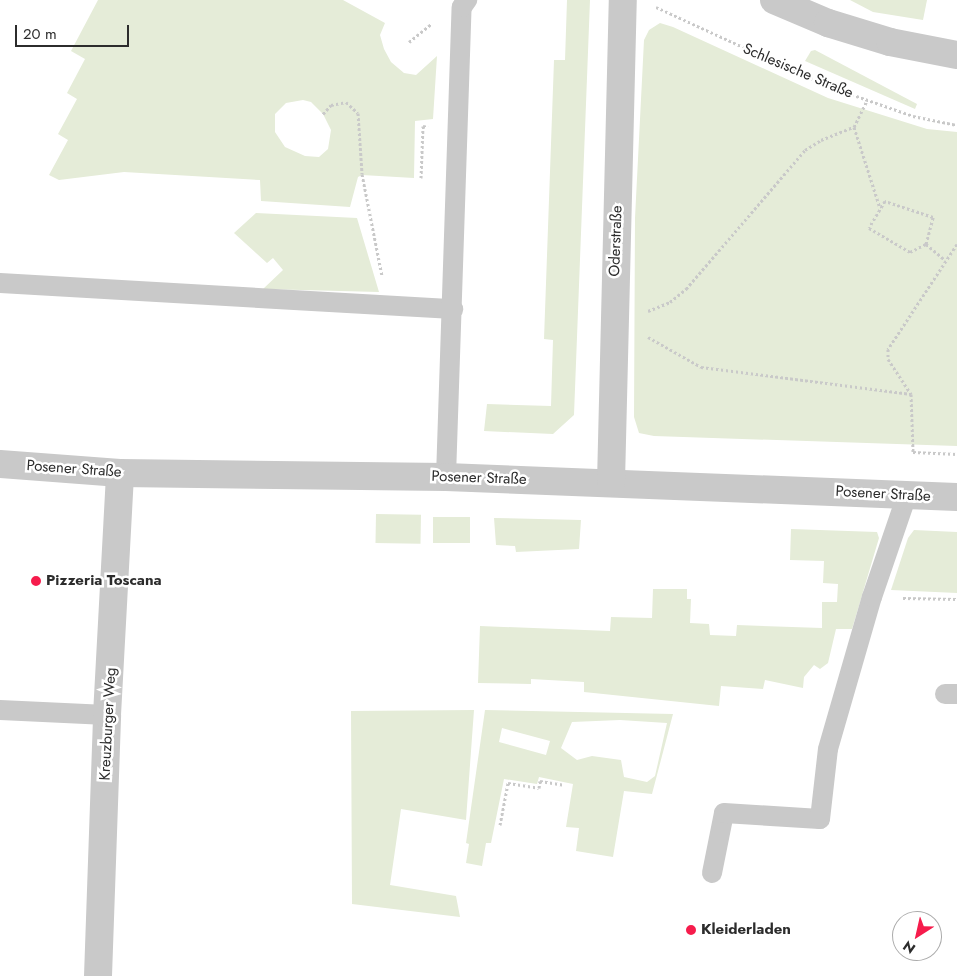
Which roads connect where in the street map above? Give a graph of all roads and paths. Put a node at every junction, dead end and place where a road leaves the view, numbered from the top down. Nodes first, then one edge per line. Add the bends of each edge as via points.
1 (623, 0) edge
2 (774, 0) edge
3 (459, 2) edge
4 (653, 5) dead end
5 (957, 54) edge
6 (867, 100) junction
7 (323, 114) dead end
8 (957, 125) edge
9 (854, 127) junction
10 (880, 209) junction
11 (926, 244) junction
12 (957, 244) edge
13 (945, 260) junction
14 (0, 283) edge
15 (390, 306) junction
16 (453, 309) junction
17 (614, 320) junction
18 (911, 394) junction
19 (957, 454) edge
20 (0, 464) edge
21 (120, 473) junction
22 (446, 477) junction
23 (611, 482) junction
24 (907, 494) junction
25 (957, 497) edge
26 (872, 597) junction
27 (957, 600) edge
28 (0, 710) edge
29 (107, 716) junction
30 (564, 785) dead end
31 (500, 826) dead end
32 (712, 872) dead end
33 (98, 976) edge

1 - 17 street, Oderstraße
2 - 5 street via 828,23 890,42
3 - 16 lane
4 - 6 path, Schlesische Straße via 820,82
6 - 8 path, Schlesische Straße via 913,116
6 - 9 path
7 - 15 path via 331,105 346,102 358,113 362,174 373,242
9 - 10 path
9 - 17 path via 805,150 705,269 670,302 641,315
10 - 11 path via 869,228 910,252
10 - 11 path via 885,201 933,217
11 - 13 path
12 - 13 path
13 - 18 path via 888,349 888,359
14 - 15 lane
15 - 16 lane
16 - 22 lane
17 - 18 path via 701,367
17 - 23 street, Oderstraße
18 - 19 path via 913,452
20 - 21 street, Posener Straße
21 - 22 street, Posener Straße
21 - 29 street, Kreuzburger Weg
22 - 23 street, Posener Straße
23 - 24 street, Posener Straße
24 - 25 street, Posener Straße
24 - 26 lane
26 - 27 path
26 - 32 lane via 828,749 820,819 724,813
28 - 29 lane
29 - 33 street, Kreuzburger Weg
30 - 31 path via 540,781 539,788 508,783

